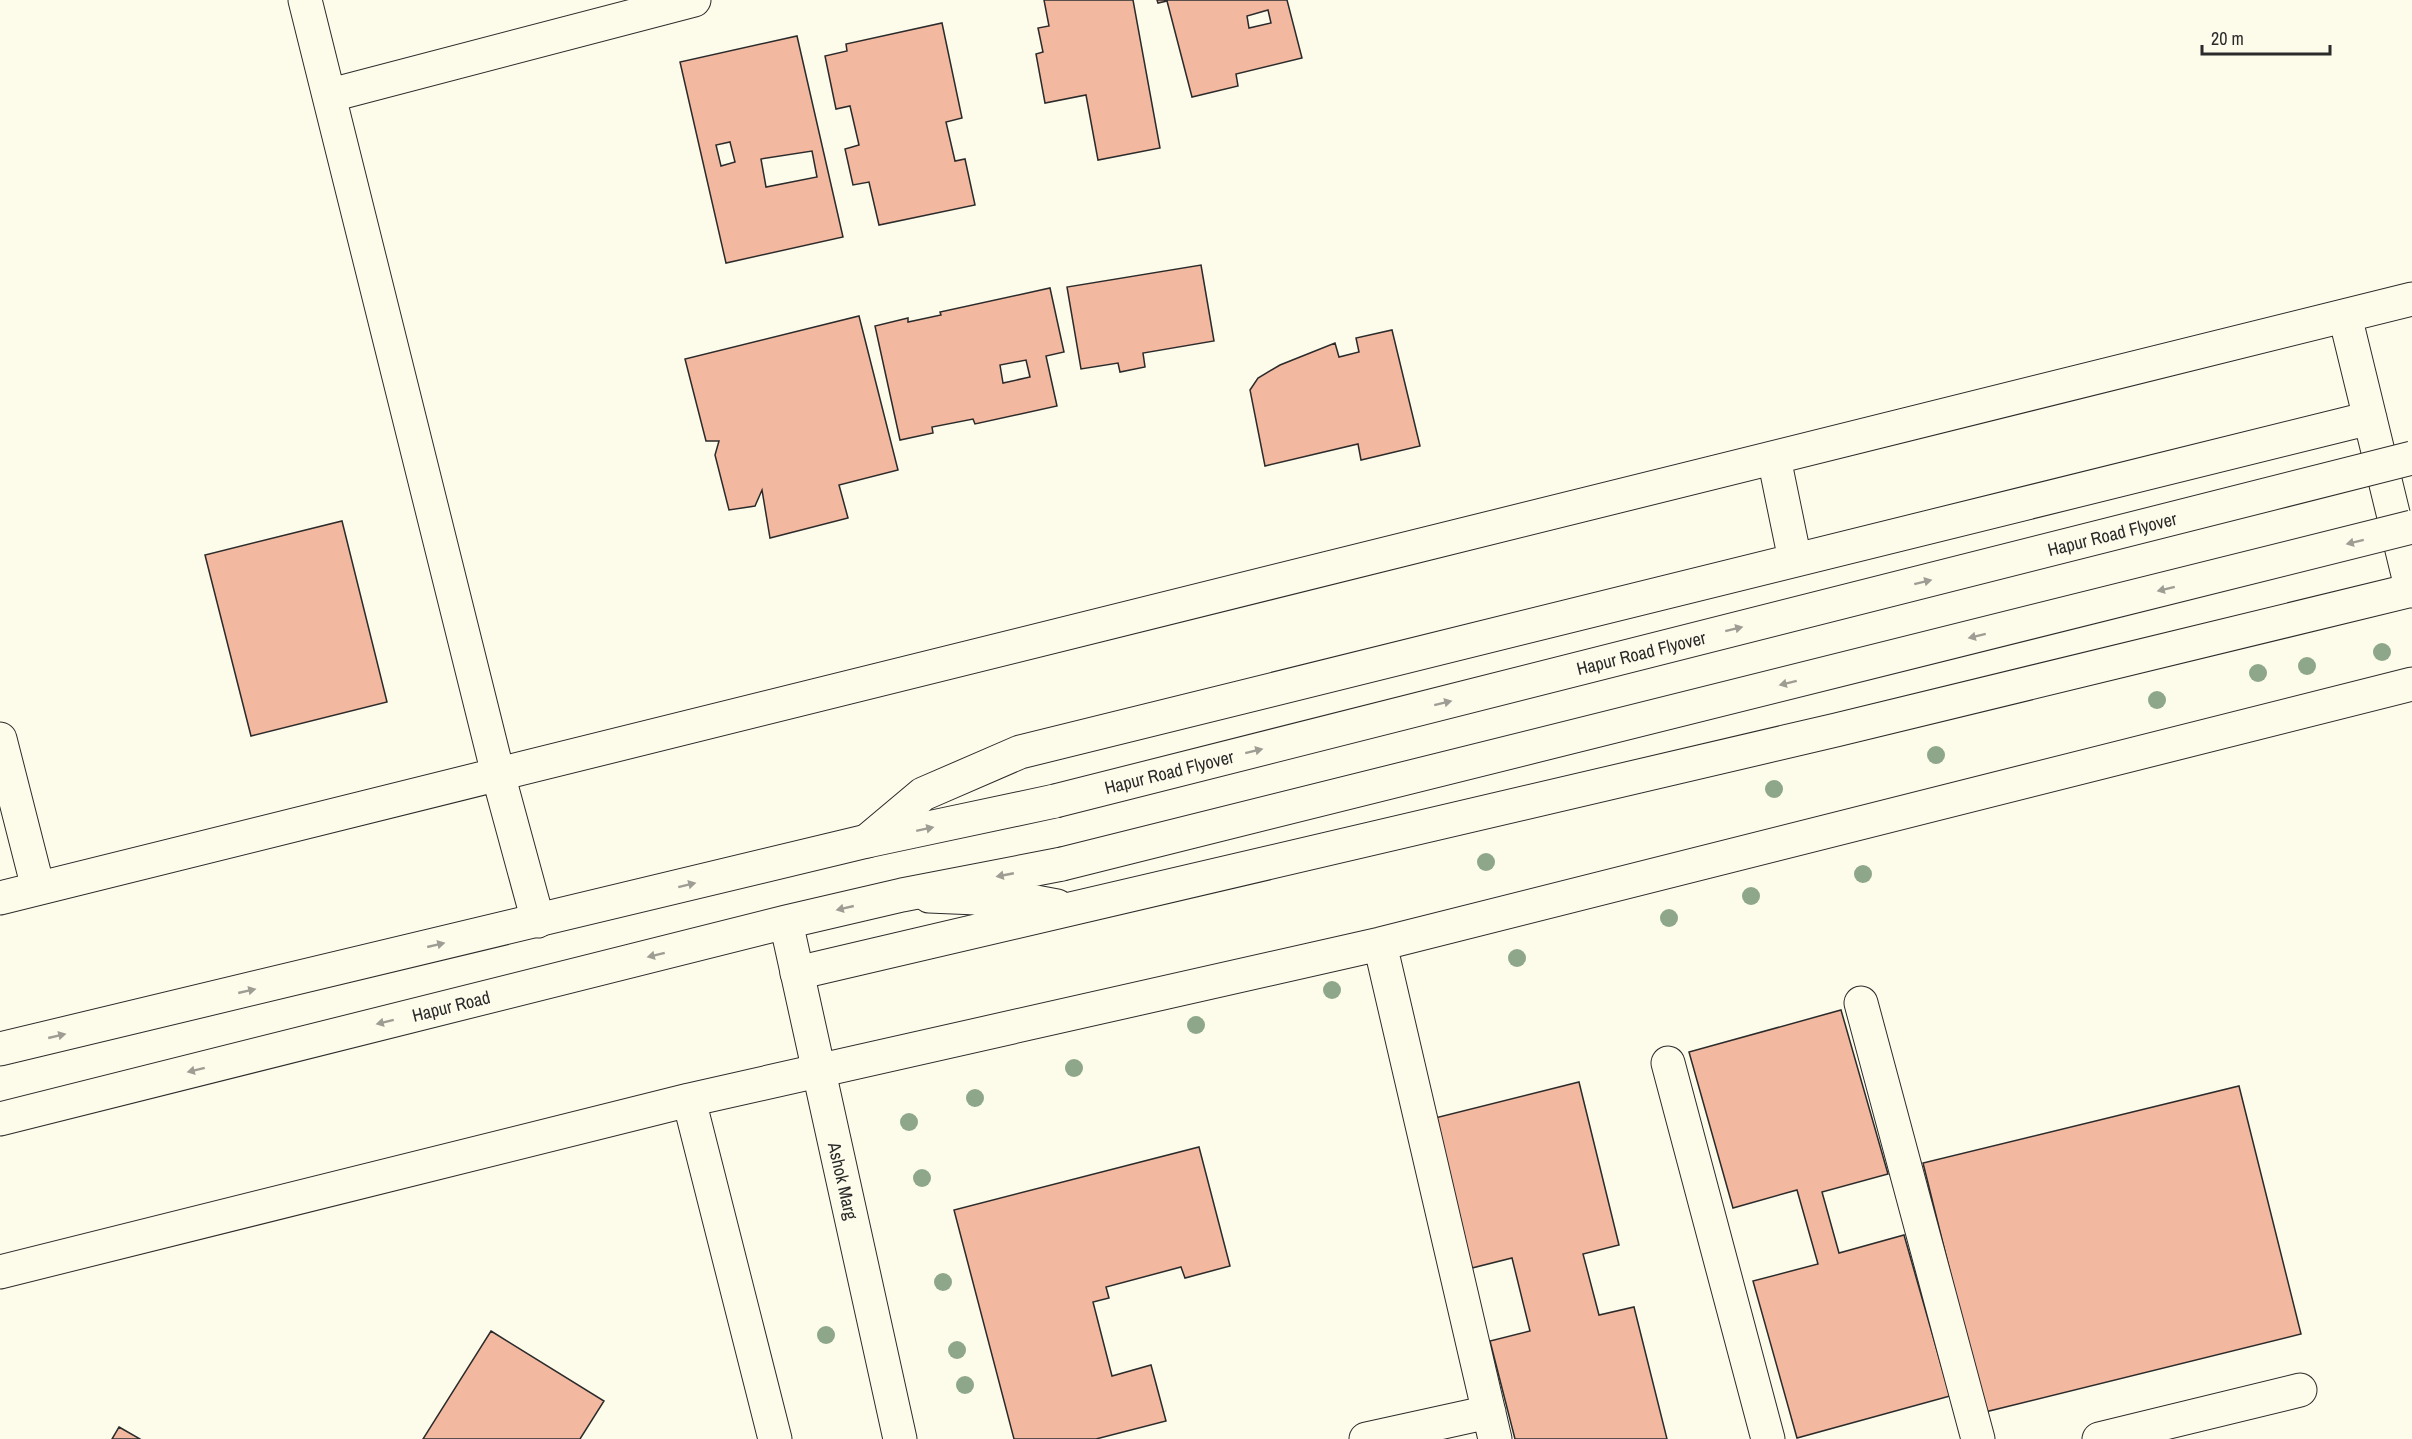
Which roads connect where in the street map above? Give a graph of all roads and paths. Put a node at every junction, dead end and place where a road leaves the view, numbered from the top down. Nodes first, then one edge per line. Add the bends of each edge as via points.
1 (305, 0) edge
2 (694, 0) edge
3 (331, 95) junction
4 (2412, 299) edge
5 (2345, 316) junction
6 (2370, 418) junction
7 (1774, 458) junction
8 (2412, 458) edge
9 (2412, 527) edge
10 (1795, 561) junction
11 (2412, 590) edge
12 (2412, 684) edge
13 (0, 739) edge
14 (498, 774) junction
15 (867, 842) junction
16 (38, 888) junction
17 (902, 895) junction
18 (0, 898) edge
19 (1073, 909) junction
20 (538, 921) junction
21 (786, 922) junction
22 (1380, 944) junction
23 (796, 973) junction
24 (1861, 1003) dead end
25 (0, 1049) edge
26 (1668, 1063) dead end
27 (818, 1070) junction
28 (689, 1100) junction
29 (0, 1119) edge
30 (0, 1272) edge
31 (2300, 1390) dead end
32 (1492, 1426) edge
33 (775, 1439) edge
34 (900, 1439) edge
35 (1366, 1439) edge
36 (1768, 1439) edge
37 (1977, 1439) edge
38 (2099, 1439) edge

1 - 3 street
2 - 3 street
3 - 14 street
4 - 5 street
5 - 6 street
5 - 7 street
6 - 10 street
6 - 11 street
7 - 10 street
7 - 14 street
15 -> 8 street, Hapur Road Flyover, bridge via 1055,801
9 -> 17 street, bridge via 1062,864
10 - 15 street via 1020,752 923,794
11 - 19 street
12 - 22 street
13 - 16 street
14 - 16 street
14 - 20 street
20 -> 15 street
16 - 18 street
17 - 19 street via 1025,900
17 -> 21 street, Hapur Road
19 - 23 street
25 -> 20 street
21 - 23 street, Ashok Marg
21 -> 29 street, Hapur Road
22 - 27 street
22 - 32 street
23 - 27 street, Ashok Marg
24 - 37 street
26 - 36 street
27 - 28 street
27 - 34 street, Ashok Marg
28 - 30 street
28 - 33 street
31 - 38 street
32 - 35 street

